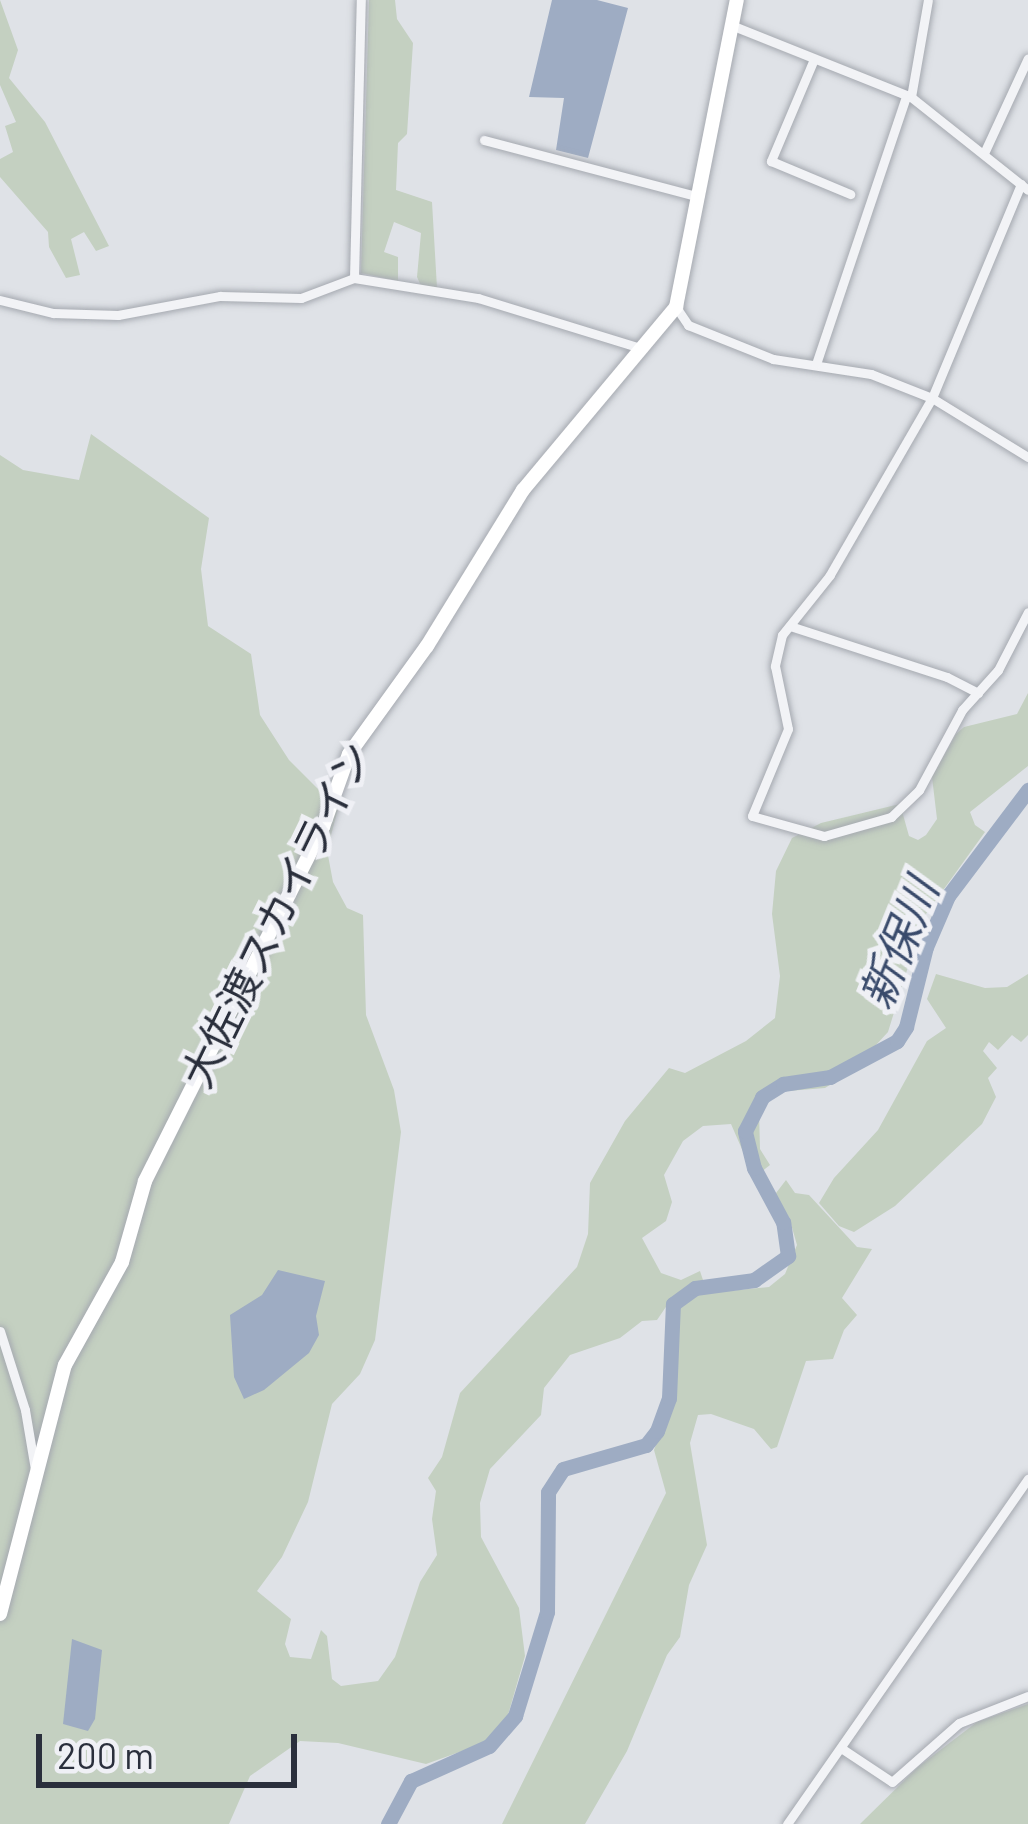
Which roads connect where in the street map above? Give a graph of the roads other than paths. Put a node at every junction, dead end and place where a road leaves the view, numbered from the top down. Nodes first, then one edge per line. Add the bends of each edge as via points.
1 (361, 0) edge
2 (736, 0) edge
3 (928, 0) edge
4 (731, 26) junction
5 (1028, 58) edge
6 (814, 59) junction
7 (909, 96) junction
8 (484, 140) dead end
9 (986, 151) junction
10 (1025, 187) edge
11 (850, 194) dead end
12 (696, 196) junction
13 (354, 278) junction
14 (0, 300) edge
15 (676, 307) junction
16 (641, 348) junction
17 (816, 364) junction
18 (932, 398) junction
19 (1028, 457) edge
20 (1028, 612) edge
21 (790, 626) junction
22 (978, 693) junction
23 (0, 1331) edge
24 (35, 1469) junction
25 (1028, 1479) edge
26 (0, 1614) edge
27 (1028, 1696) edge
28 (841, 1748) junction
29 (787, 1824) edge

1 - 13 street
2 - 4 street
3 - 7 street
4 - 6 street
4 - 12 street
5 - 9 street
6 - 7 street
6 - 11 street via 771,161
7 - 9 street
7 - 17 street
8 - 12 street
9 - 10 street
10 - 18 street
12 - 15 street
13 - 14 street via 301,298 220,296 118,315 53,313
13 - 16 street via 478,298
15 - 16 street, 大佐渡スカイライン
15 - 17 street via 688,325 772,359
16 - 24 street, 大佐渡スカイライン via 523,490 349,754 323,827 145,1181 122,1262 65,1366
17 - 18 street via 872,374
18 - 19 street
18 - 21 street via 830,575
20 - 22 street
21 - 22 street
21 - 22 street via 776,666 788,729 752,817 824,836 891,817 920,790
23 - 24 street
24 - 26 street, 大佐渡スカイライン
25 - 28 street
27 - 28 street via 959,1723 892,1782
28 - 29 street

